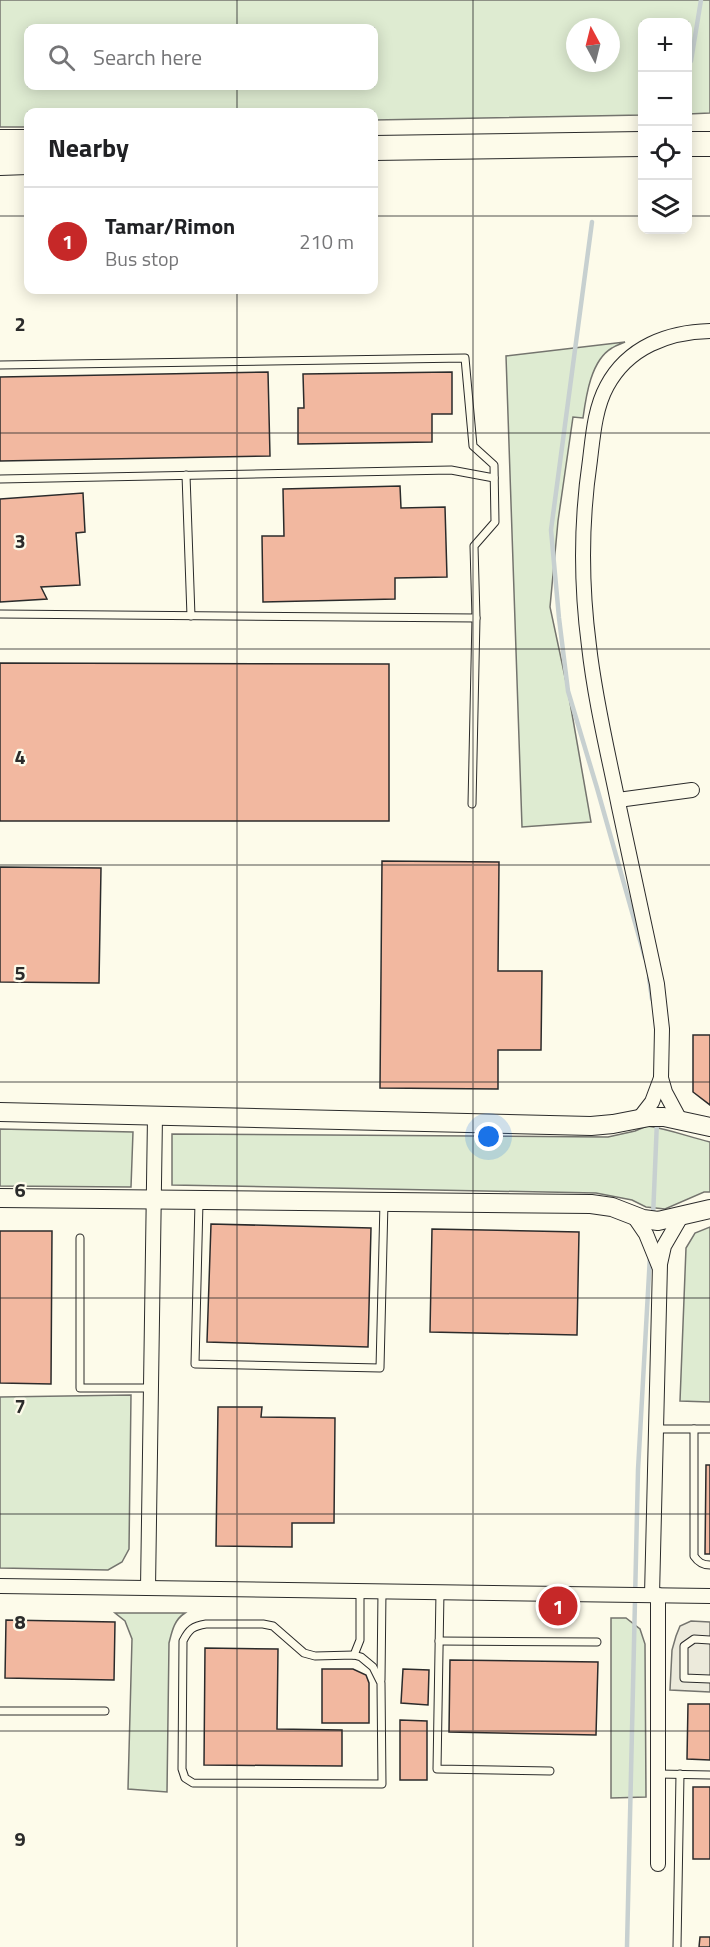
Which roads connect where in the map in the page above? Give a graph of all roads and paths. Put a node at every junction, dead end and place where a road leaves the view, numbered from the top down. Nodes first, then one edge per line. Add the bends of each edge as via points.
1 (0, 142) edge
2 (24, 142) edge
3 (638, 144) edge
4 (692, 144) edge
5 (710, 144) edge
6 (378, 148) edge
7 (24, 162) edge
8 (0, 163) edge
9 (710, 331) edge
10 (0, 365) edge
11 (186, 476) junction
12 (494, 478) junction
13 (0, 479) edge
14 (0, 614) edge
15 (190, 616) junction
16 (476, 618) junction
17 (692, 790) dead end
18 (618, 800) junction
19 (472, 804) dead end
20 (661, 1078) junction
21 (0, 1112) edge
22 (155, 1116) junction
23 (638, 1120) junction
24 (680, 1120) junction
25 (710, 1127) edge
26 (0, 1198) edge
27 (155, 1200) junction
28 (199, 1201) junction
29 (384, 1202) junction
30 (710, 1209) edge
31 (633, 1215) junction
32 (682, 1215) junction
33 (81, 1238) dead end
34 (659, 1269) junction
35 (152, 1388) junction
36 (656, 1429) junction
37 (694, 1429) junction
38 (710, 1429) edge
39 (710, 1565) edge
40 (0, 1586) edge
41 (148, 1588) junction
42 (360, 1591) junction
43 (382, 1591) junction
44 (440, 1592) junction
45 (655, 1595) junction
46 (710, 1596) edge
47 (710, 1640) edge
48 (439, 1641) junction
49 (597, 1642) dead end
50 (354, 1655) junction
51 (710, 1678) edge
52 (381, 1683) junction
53 (0, 1711) edge
54 (105, 1711) dead end
55 (550, 1771) dead end
56 (658, 1774) junction
57 (680, 1774) junction
58 (710, 1775) edge
59 (658, 1864) dead end
60 (677, 1947) edge

1 - 2 highway
3 - 6 highway
4 - 5 highway
7 - 8 highway
9 - 18 street via 668,336 634,354 608,383 594,424 585,511 584,583 592,670
10 - 12 lane via 465,358 473,446 494,465
11 - 12 lane via 451,470
11 - 13 lane
11 - 15 lane
12 - 16 lane via 495,522 474,546
14 - 15 lane
15 - 16 lane
16 - 19 lane
17 - 18 street
18 - 20 street via 657,984 662,1029
20 - 23 street via 652,1102
20 - 24 street
21 - 22 street
22 - 23 street via 591,1126
22 - 27 street
23 - 24 street
24 - 25 street
26 - 27 street
27 - 28 street
27 - 35 street
28 - 29 street
28 - 29 lane via 195,1364 380,1368
29 - 31 street via 591,1204
30 - 32 street
31 - 32 street via 657,1221
31 - 34 street via 646,1234
32 - 34 street via 664,1246
33 - 35 lane via 80,1388
34 - 36 street
35 - 41 street
36 - 37 lane
36 - 45 street
37 - 38 lane
37 - 39 lane via 694,1556
40 - 41 street
41 - 42 street
42 - 43 street
42 - 50 lane via 360,1640
43 - 44 street
43 - 52 lane
44 - 45 street
44 - 48 lane
45 - 46 street
45 - 56 street
47 - 51 lane via 694,1640 684,1646 684,1678
48 - 49 lane
48 - 55 lane via 437,1769
50 - 52 lane via 373,1667
50 - 52 lane via 304,1653 282,1631 263,1624 194,1626 183,1641 184,1778 193,1783 382,1784
53 - 54 lane
56 - 57 lane
56 - 59 street
57 - 58 lane
57 - 60 lane

